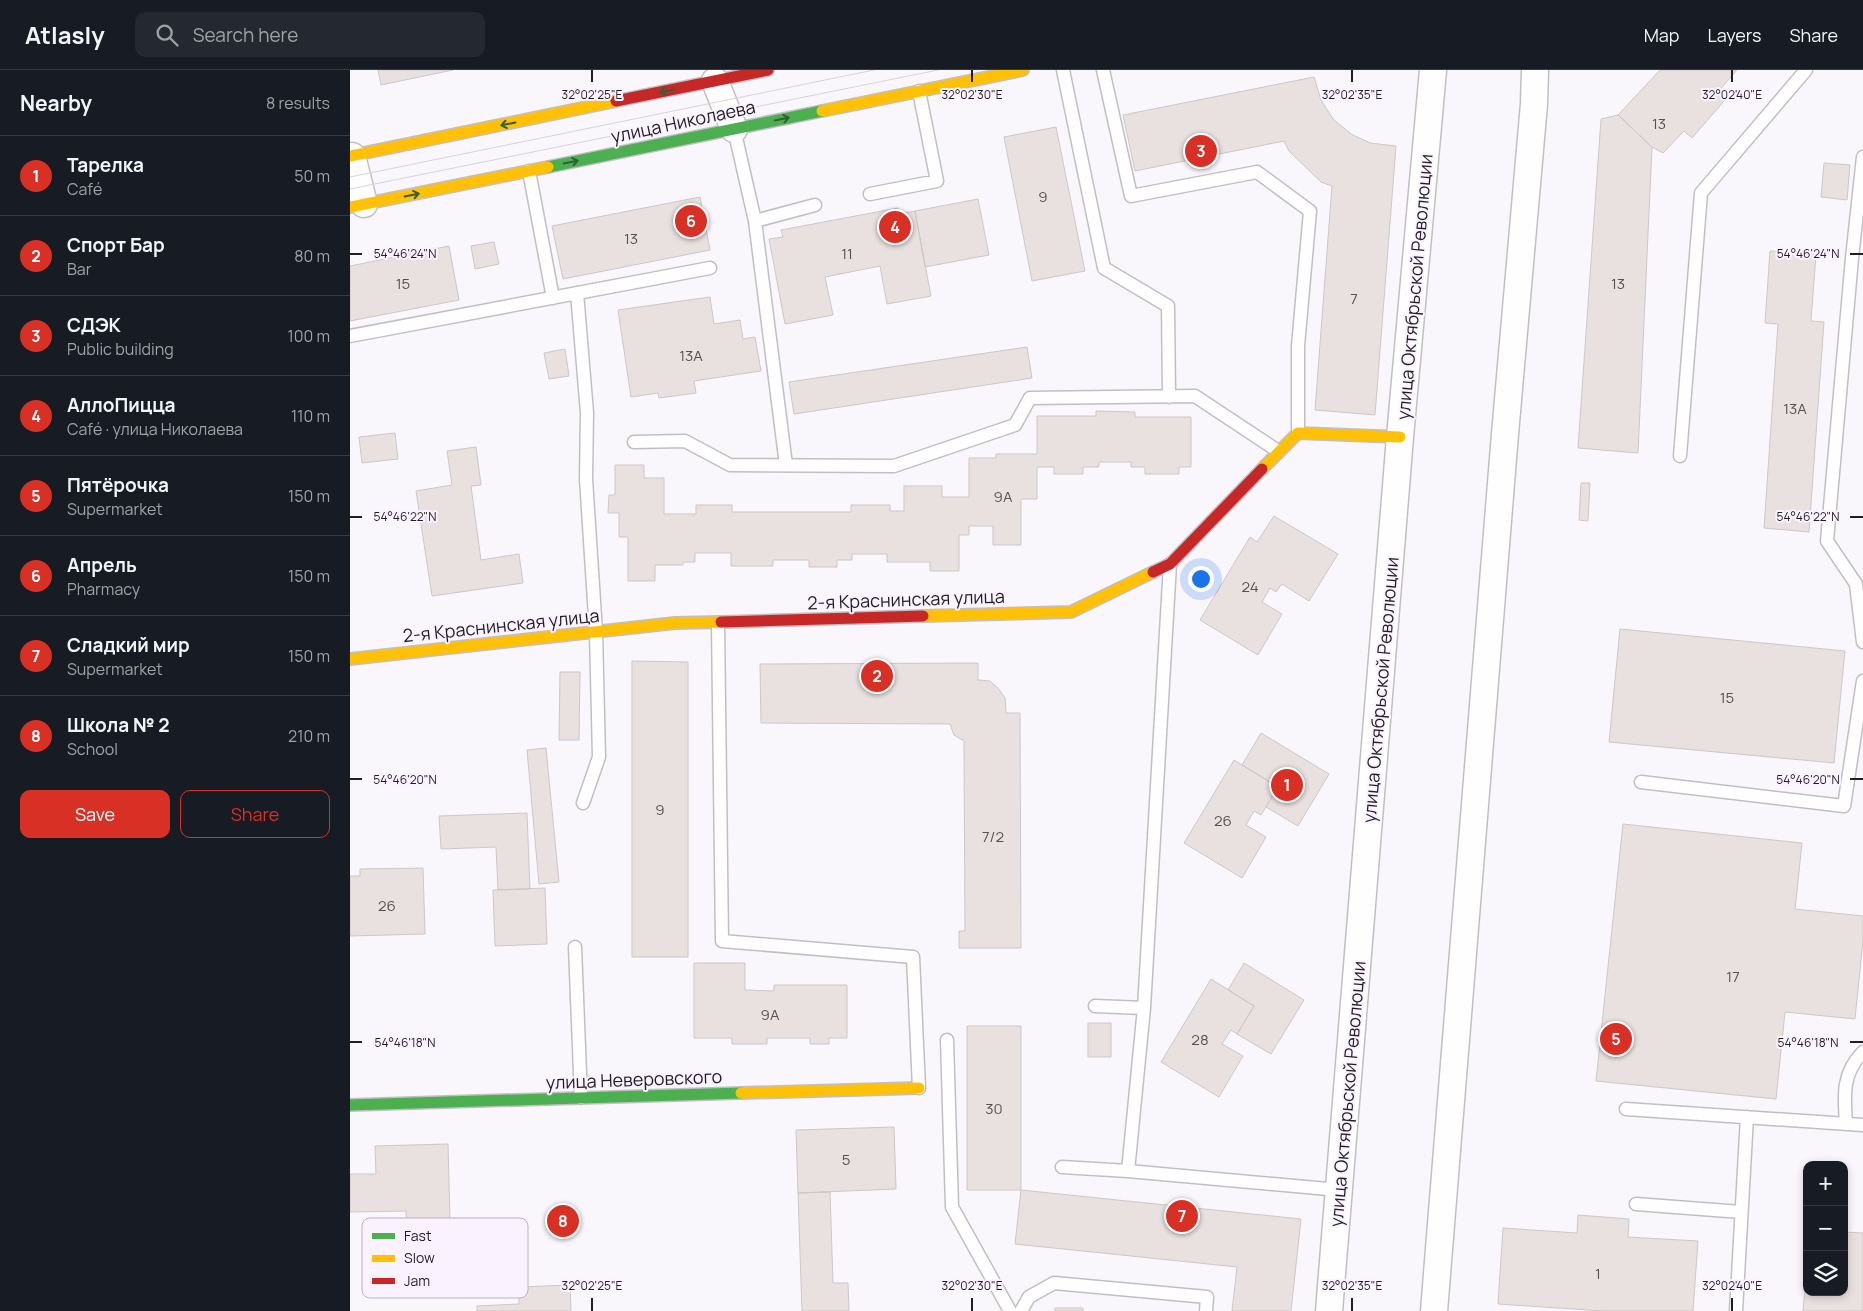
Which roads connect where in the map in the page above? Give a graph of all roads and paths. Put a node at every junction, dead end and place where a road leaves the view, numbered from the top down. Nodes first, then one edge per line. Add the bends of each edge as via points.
1 (768, 70) edge
2 (1023, 70) edge
3 (1063, 70) edge
4 (1103, 70) edge
5 (1433, 70) edge
6 (1535, 70) edge
7 (1806, 70) edge
8 (713, 75) edge
9 (919, 91) junction
10 (734, 129) junction
11 (351, 154) edge
12 (1863, 157) edge
13 (529, 171) junction
14 (870, 194) dead end
15 (815, 205) dead end
16 (357, 206) edge
17 (755, 221) junction
18 (710, 268) dead end
19 (577, 293) junction
20 (553, 298) junction
21 (350, 336) edge
22 (1169, 397) junction
23 (1298, 433) junction
24 (1400, 437) junction
25 (634, 442) dead end
26 (1278, 451) junction
27 (1680, 456) dead end
28 (786, 466) junction
29 (1170, 564) junction
30 (1859, 581) edge
31 (718, 622) junction
32 (596, 632) junction
33 (1863, 642) edge
34 (350, 660) edge
35 (1863, 681) edge
36 (1641, 782) dead end
37 (583, 803) dead end
38 (575, 947) dead end
39 (1095, 1006) dead end
40 (1144, 1008) junction
41 (946, 1040) dead end
42 (1863, 1052) edge
43 (919, 1088) joint
44 (581, 1098) junction
45 (350, 1105) edge
46 (1626, 1109) dead end
47 (1747, 1117) junction
48 (1846, 1124) junction
49 (1863, 1125) edge
50 (1062, 1168) dead end
51 (1128, 1171) junction
52 (1339, 1190) junction
53 (1636, 1204) dead end
54 (1742, 1212) junction
55 (1010, 1311) edge
56 (1021, 1311) edge
57 (1206, 1311) edge
58 (1329, 1311) edge
59 (1434, 1311) edge
60 (1736, 1311) edge

1 - 8 street, улица Николаева
2 - 9 street, улица Николаева
3 - 22 lane via 1104,268 1168,306
4 - 23 lane via 1130,196 1258,172 1310,212 1298,346
5 - 24 street, улица Октябрьской Революции
6 - 59 street
7 - 27 lane via 1701,193
8 - 10 street
8 -> 11 street, улица Николаева
10 -> 9 street, улица Николаева
9 - 14 lane via 937,181
13 -> 10 street, улица Николаева
10 - 17 lane
11 - 16 street
12 - 30 lane via 1827,541
16 -> 13 street, улица Николаева
13 - 20 lane
15 - 17 lane
17 - 28 lane
18 - 19 lane
19 - 20 lane
19 - 32 lane via 587,413 586,479
20 - 21 lane
22 - 26 lane via 1195,396
22 - 28 lane via 1030,398 1015,425 894,466
23 - 24 street
23 - 26 street, 2-я Краснинская улица
24 - 52 street, улица Октябрьской Революции
25 - 28 lane via 685,441 730,464
26 - 29 street, 2-я Краснинская улица
29 - 31 street, 2-я Краснинская улица via 1071,612
29 - 40 lane
30 - 33 lane
31 - 32 street, 2-я Краснинская улица
31 - 43 lane via 722,941 913,957
32 - 34 street, 2-я Краснинская улица
32 - 37 lane via 599,757
35 - 36 lane via 1844,806
38 - 44 lane
39 - 40 lane
40 - 51 lane
41 - 55 lane via 952,1207
42 - 48 lane via 1848,1072
43 - 44 street, улица Неверовского
44 - 45 street, улица Неверовского
46 - 47 lane
47 - 48 lane
47 - 54 lane
48 - 49 lane
50 - 51 lane
51 - 52 lane
52 - 58 street, улица Октябрьской Революции
53 - 54 lane
54 - 60 lane
56 - 57 lane via 1028,1297 1054,1283 1207,1297

